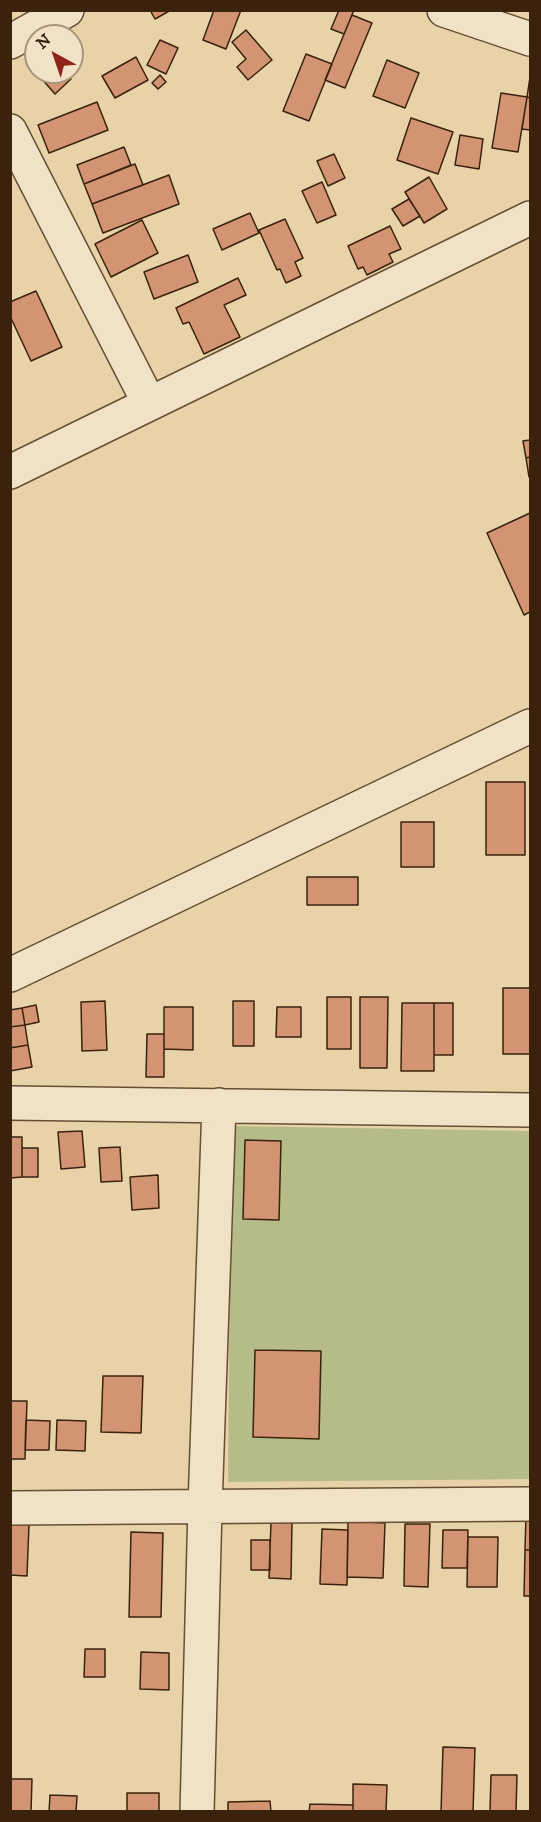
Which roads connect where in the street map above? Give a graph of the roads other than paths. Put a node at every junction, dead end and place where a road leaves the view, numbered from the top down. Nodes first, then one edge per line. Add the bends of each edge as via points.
1 (67, 10) edge
2 (444, 10) edge
3 (531, 39) edge
4 (10, 42) edge
5 (10, 131) edge
6 (531, 218) edge
7 (149, 403) junction
8 (10, 472) edge
9 (531, 726) edge
10 (10, 975) edge
11 (10, 1103) edge
12 (219, 1105) junction
13 (531, 1110) edge
14 (531, 1504) edge
15 (205, 1507) junction
16 (10, 1508) edge
17 (197, 1812) edge

1 - 4 street
2 - 3 street
5 - 7 street
6 - 7 street
7 - 8 street
9 - 10 street
11 - 12 street
12 - 13 street
12 - 15 street
14 - 15 street
15 - 16 street
15 - 17 street

